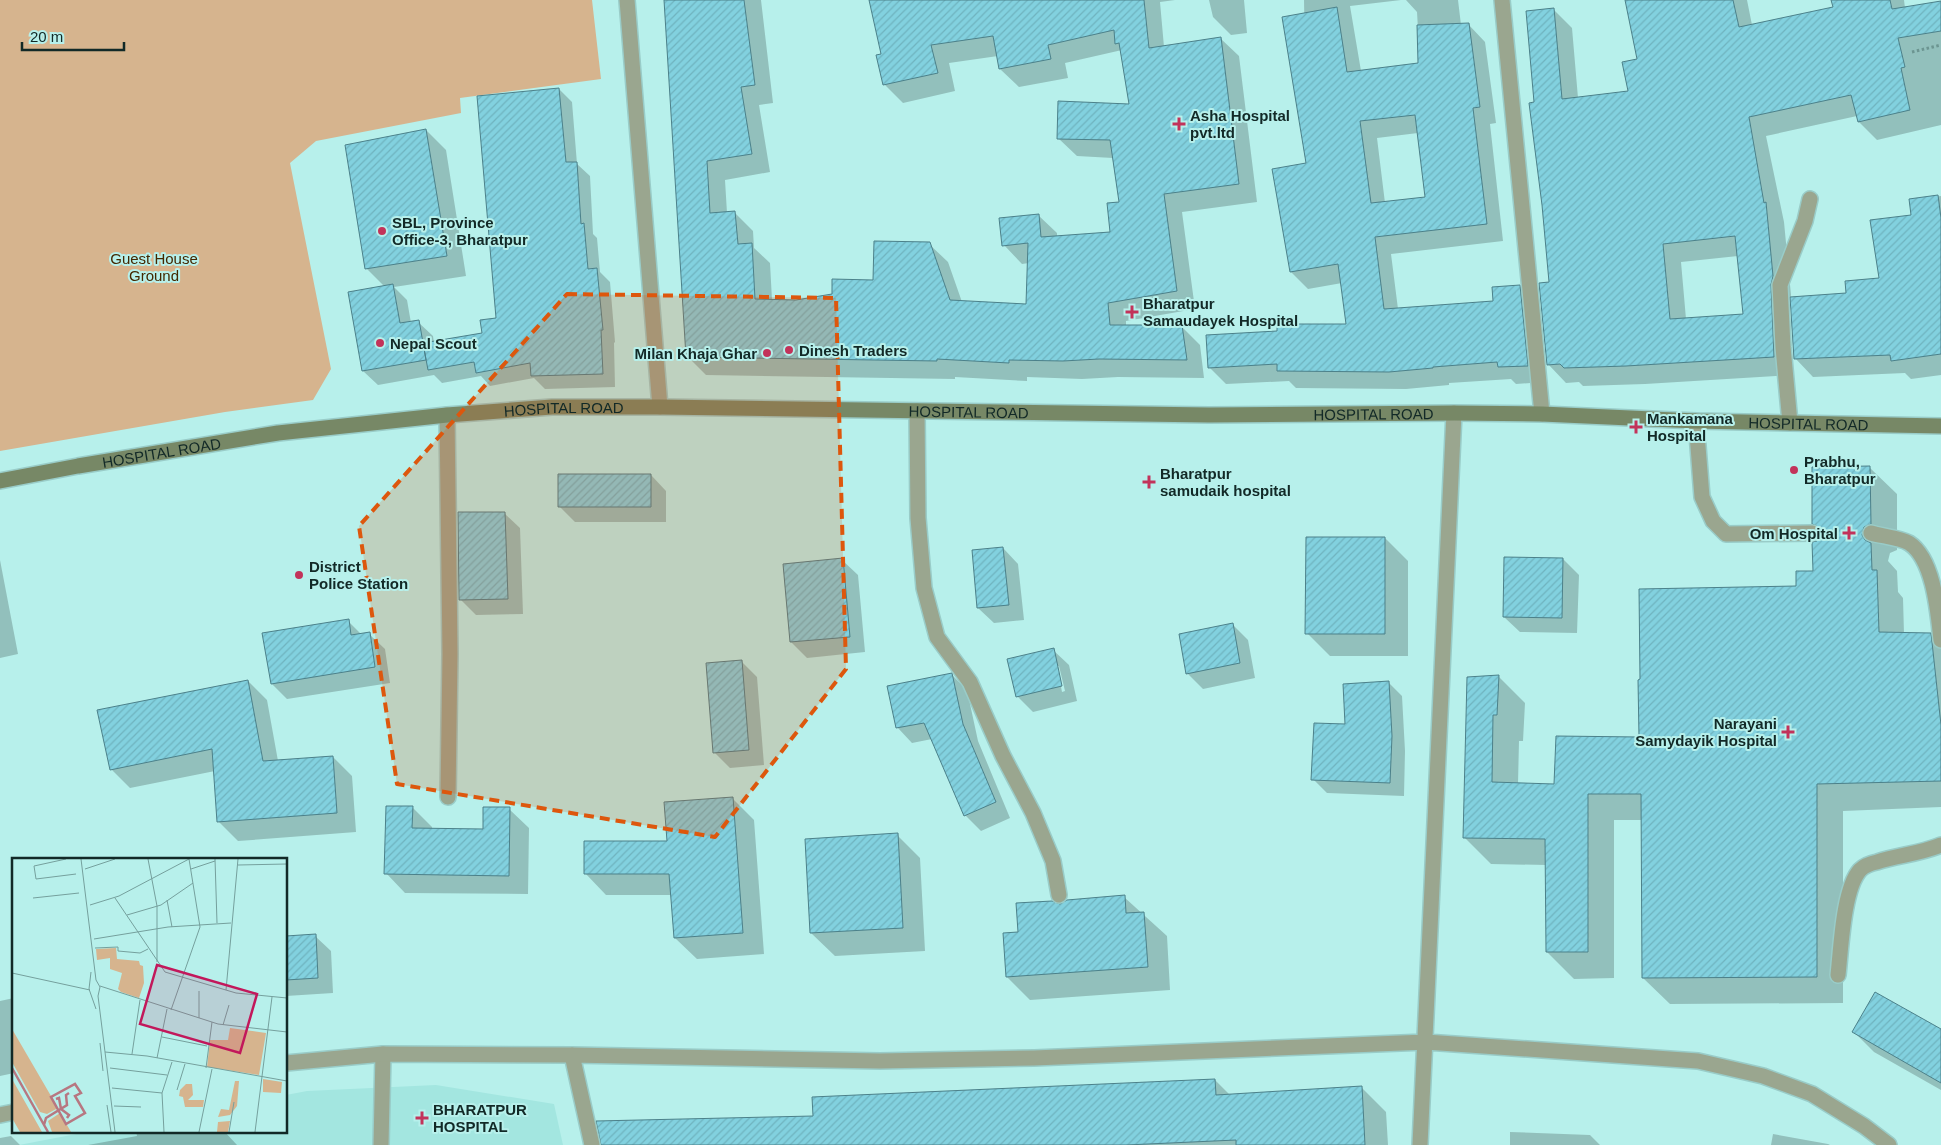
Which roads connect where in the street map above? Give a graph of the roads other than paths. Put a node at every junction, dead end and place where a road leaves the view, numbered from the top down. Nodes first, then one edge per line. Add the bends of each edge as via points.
1 (627, 0) edge
2 (1502, 0) edge
3 (1810, 199) dead end
4 (660, 407) junction
5 (917, 411) junction
6 (1454, 413) junction
7 (1542, 414) junction
8 (447, 415) junction
9 (1696, 421) junction
10 (1790, 423) junction
11 (1941, 426) edge
12 (0, 481) edge
13 (1812, 533) dead end
14 (1871, 534) dead end
15 (1941, 640) edge
16 (448, 797) dead end
17 (1941, 846) edge
18 (1059, 895) dead end
19 (1838, 975) dead end
20 (1426, 1042) junction
21 (383, 1054) junction
22 (572, 1055) junction
23 (288, 1063) edge
24 (381, 1145) edge
25 (592, 1145) edge
26 (1420, 1145) edge
27 (1889, 1145) edge

1 - 4 street
2 - 7 street
3 - 10 street via 1805,221 1780,285
4 - 5 street, HOSPITAL ROAD
4 - 8 street, HOSPITAL ROAD via 552,408
5 - 6 street, HOSPITAL ROAD via 1210,415
5 - 18 street via 921,558 924,588 938,638 970,682 1032,813 1053,861
6 - 7 street, HOSPITAL ROAD
6 - 20 street
7 - 9 street, HOSPITAL ROAD
8 - 12 street, HOSPITAL ROAD via 278,433
8 - 16 street
9 - 10 street, HOSPITAL ROAD
9 - 13 street via 1702,497 1713,521 1726,534
10 - 11 street, HOSPITAL ROAD
14 - 15 street via 1909,543 1924,560 1935,593
17 - 19 street via 1862,868 1854,879 1846,906
20 - 22 street via 880,1061
20 - 26 street
20 - 27 street via 1698,1061 1763,1076 1812,1094
21 - 22 street
21 - 23 street
21 - 24 street
22 - 25 street

